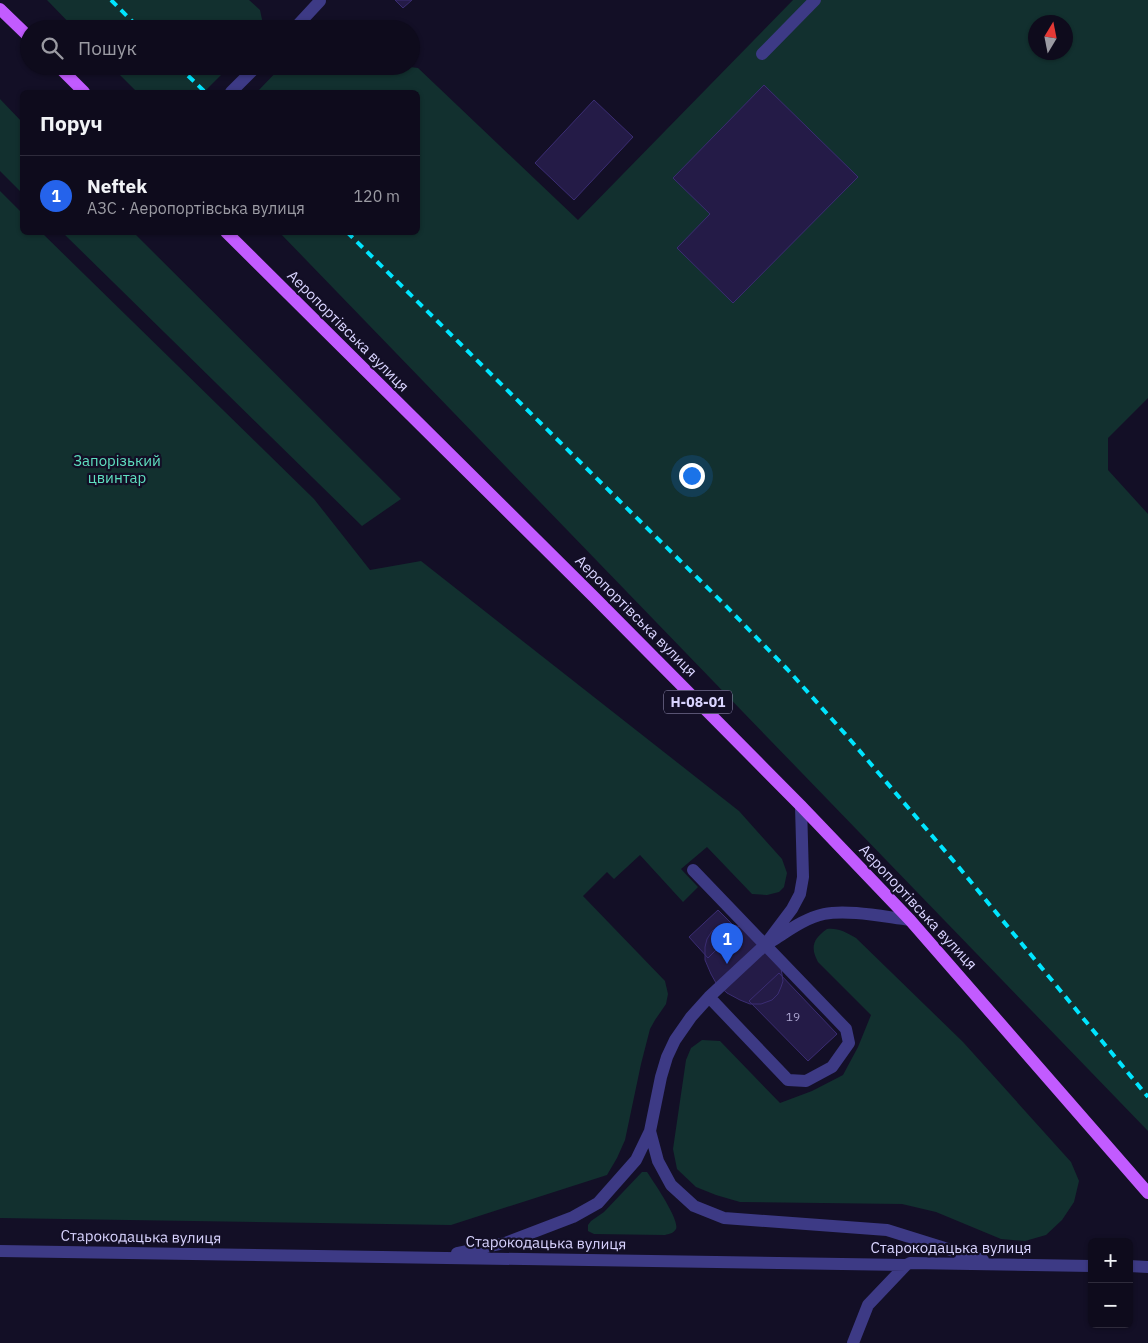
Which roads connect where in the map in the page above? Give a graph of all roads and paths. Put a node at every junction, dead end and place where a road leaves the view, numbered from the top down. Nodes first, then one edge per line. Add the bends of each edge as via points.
1 (815, 0) edge
2 (320, 1) dead end
3 (0, 9) edge
4 (302, 20) edge
5 (20, 29) edge
6 (762, 54) dead end
7 (67, 75) edge
8 (248, 75) edge
9 (82, 90) edge
10 (233, 90) edge
11 (229, 235) edge
12 (801, 806) junction
13 (693, 870) dead end
14 (910, 920) junction
15 (765, 944) junction
16 (709, 997) junction
17 (650, 1131) junction
18 (1148, 1193) edge
19 (0, 1251) edge
20 (435, 1257) junction
21 (906, 1264) junction
22 (998, 1264) junction
23 (1088, 1266) edge
24 (1133, 1266) edge
25 (1148, 1267) edge
26 (852, 1343) edge

1 - 6 street
2 - 4 street
3 - 5 main road
7 - 9 main road
8 - 10 street
11 - 12 main road, Аеропортівська вулиця / Н-08-01
12 - 14 main road, Аеропортівська вулиця / Н-08-01
12 - 15 street via 803,877 800,894
13 - 15 street
14 - 15 street via 842,912 824,914
14 - 18 main road, Аеропортівська вулиця / Н-08-01
15 - 16 street
15 - 16 street via 846,1029 849,1043 832,1068 806,1081 788,1080
16 - 17 street via 675,1040 667,1058
17 - 20 street via 636,1160 598,1203 573,1217 504,1243
17 - 22 street via 658,1161 671,1184 694,1206 724,1218 887,1230
19 - 20 street, Старокодацька вулиця
20 - 21 street, Старокодацька вулиця
21 - 22 street, Старокодацька вулиця
21 - 26 street via 868,1305
22 - 23 street, Старокодацька вулиця
24 - 25 street

